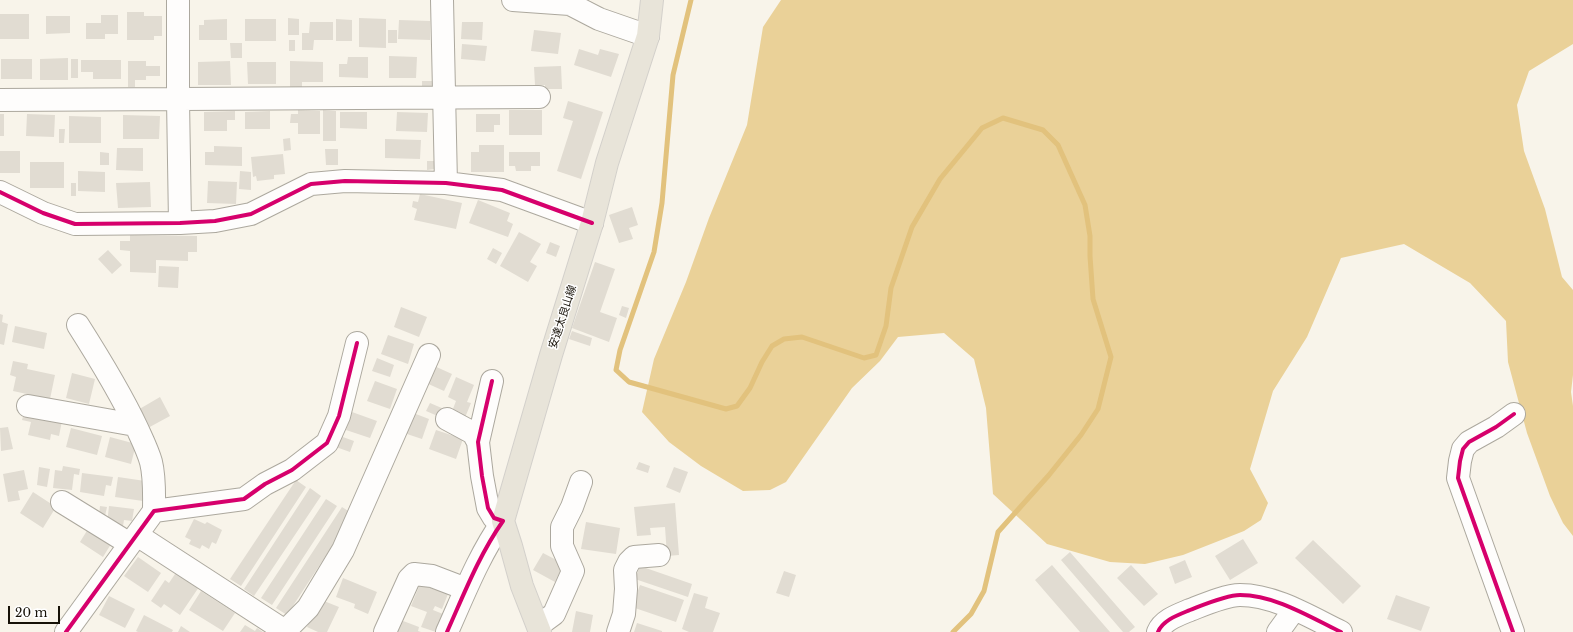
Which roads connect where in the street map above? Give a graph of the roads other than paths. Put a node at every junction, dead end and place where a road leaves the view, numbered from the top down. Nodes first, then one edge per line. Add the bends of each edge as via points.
1 (178, 0) edge
2 (442, 0) edge
3 (513, 0) edge
4 (594, 0) edge
5 (652, 0) edge
6 (570, 4) junction
7 (648, 36) junction
8 (539, 97) dead end
9 (444, 99) junction
10 (0, 100) edge
11 (178, 100) junction
12 (446, 183) junction
13 (0, 192) edge
14 (180, 222) junction
15 (592, 223) junction
16 (78, 325) dead end
17 (357, 343) dead end
18 (429, 355) dead end
19 (492, 381) dead end
20 (28, 406) dead end
21 (1514, 414) dead end
22 (446, 419) dead end
23 (135, 425) junction
24 (478, 442) junction
25 (581, 482) dead end
26 (62, 502) dead end
27 (154, 511) junction
28 (503, 521) junction
29 (134, 540) junction
30 (659, 555) dead end
31 (466, 589) junction
32 (1294, 610) junction
33 (77, 629) edge
34 (539, 629) edge
35 (285, 632) edge
36 (385, 632) edge
37 (447, 632) edge
38 (618, 632) edge
39 (1158, 632) edge
40 (1278, 632) edge
41 (1340, 632) edge
42 (1513, 632) edge

1 - 11 street
2 - 9 street
3 - 6 street
4 - 6 street
5 - 7 main road, 安達太良山線
6 - 7 street via 599,19
7 - 15 main road, 安達太良山線
8 - 9 street
9 - 11 street
9 - 12 street
10 - 11 street
11 - 14 street
12 - 14 street via 345,180 311,184 251,214 215,221
12 - 15 street via 502,190
13 - 14 street via 43,213 75,224
15 - 28 main road, 安達太良山線 via 550,355
16 - 23 street via 106,369
17 - 27 street via 340,416 327,443 292,470 244,499
18 - 35 street via 343,550 308,608
19 - 24 street
20 - 23 street
21 - 42 street via 1469,442 1463,449 1458,478
22 - 24 street via 474,433
23 - 27 street via 151,462 154,477
24 - 28 street via 488,508 494,518
25 - 34 street via 583,502 562,527 562,546 573,571 554,614
26 - 29 street
27 - 29 street
28 - 31 street via 489,541
28 - 34 main road via 522,586
29 - 33 street
29 - 35 street
30 - 38 street via 634,557 629,562 625,570 624,614
31 - 36 street via 432,576 414,574 409,579
31 - 37 street
32 - 39 street via 1256,596 1238,595 1188,611 1160,626
32 - 40 street
32 - 41 street

